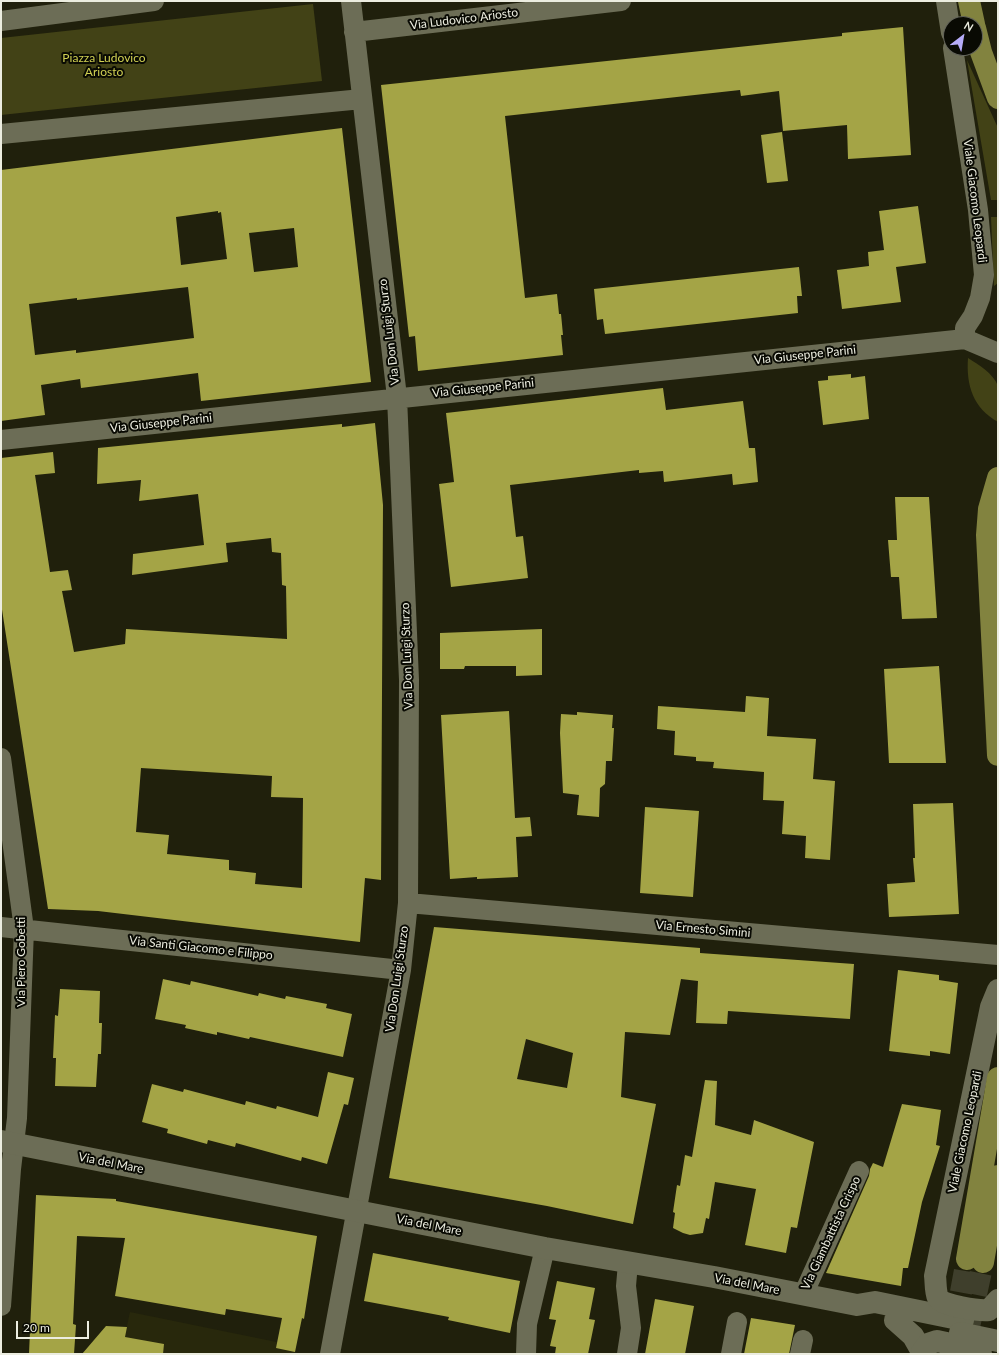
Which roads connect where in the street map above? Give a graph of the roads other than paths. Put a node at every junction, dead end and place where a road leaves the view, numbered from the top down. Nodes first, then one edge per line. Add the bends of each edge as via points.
1 (154, 1) edge
2 (351, 1) edge
3 (621, 1) edge
4 (946, 1) edge
5 (969, 1) edge
6 (948, 16) edge
7 (972, 16) edge
8 (1, 21) edge
9 (354, 32) junction
10 (954, 56) edge
11 (982, 56) edge
12 (998, 98) edge
13 (362, 99) junction
14 (1, 134) edge
15 (965, 338) junction
16 (998, 353) edge
17 (397, 397) junction
18 (1, 440) edge
19 (998, 478) edge
20 (998, 755) edge
21 (1, 758) edge
22 (408, 904) junction
23 (1, 927) edge
24 (24, 929) junction
25 (998, 955) edge
26 (401, 970) junction
27 (998, 990) edge
28 (998, 1078) edge
29 (8, 1142) edge
30 (860, 1171) dead end
31 (998, 1176) edge
32 (358, 1210) junction
33 (545, 1248) junction
34 (628, 1263) junction
35 (936, 1276) junction
36 (803, 1295) junction
37 (998, 1300) edge
38 (1, 1306) edge
39 (899, 1314) junction
40 (736, 1322) dead end
41 (962, 1326) junction
42 (998, 1326) edge
43 (998, 1341) edge
44 (922, 1353) edge
45 (330, 1354) edge
46 (526, 1354) edge
47 (627, 1354) edge
48 (731, 1354) edge
49 (981, 1354) edge

1 - 8 street
2 - 9 street
3 - 9 street, Via Ludovico Ariosto
4 - 6 street
5 - 7 main road
9 - 13 street
10 - 15 street, Viale Giacomo Leopardi via 978,210 984,275 980,298 965,328
11 - 12 main road
13 - 14 street
13 - 17 street, Via Don Luigi Sturzo
15 - 16 street
15 - 17 street, Via Giuseppe Parini
17 - 18 street, Via Giuseppe Parini
17 - 22 street, Via Don Luigi Sturzo via 410,680
19 - 20 main road via 987,535
21 - 24 street, Via Piero Gobetti
22 - 25 street, Via Ernesto Simini
22 - 26 street, Via Don Luigi Sturzo
23 - 24 street, Via Santi Giacomo e Filippo
24 - 26 street, Via Santi Giacomo e Filippo
24 - 29 street, Via Piero Gobetti via 17,1118
26 - 32 street, Via Don Luigi Sturzo
27 - 35 street, Viale Giacomo Leopardi via 991,1007
28 - 31 main road, Viale Giacomo Leopardi via 975,1260
29 - 32 street, Via del Mare
29 - 38 street, Via Piero Gobetti via 11,1169
30 - 36 street, Via Giambattista Crispo
32 - 33 street, Via del Mare
32 - 45 street, Via Don Luigi Sturzo
33 - 34 street, Via del Mare
33 - 46 street via 527,1324
34 - 36 street, Via del Mare
34 - 47 street via 626,1286 631,1328
35 - 37 street via 938,1298 947,1304 989,1310
35 - 39 street via 922,1297
36 - 39 street, Via del Mare via 858,1305 875,1302
39 - 41 street, Via del Mare
39 - 44 street
40 - 48 street
41 - 42 street
41 - 43 street
44 - 49 street via 928,1344 937,1341 974,1349

